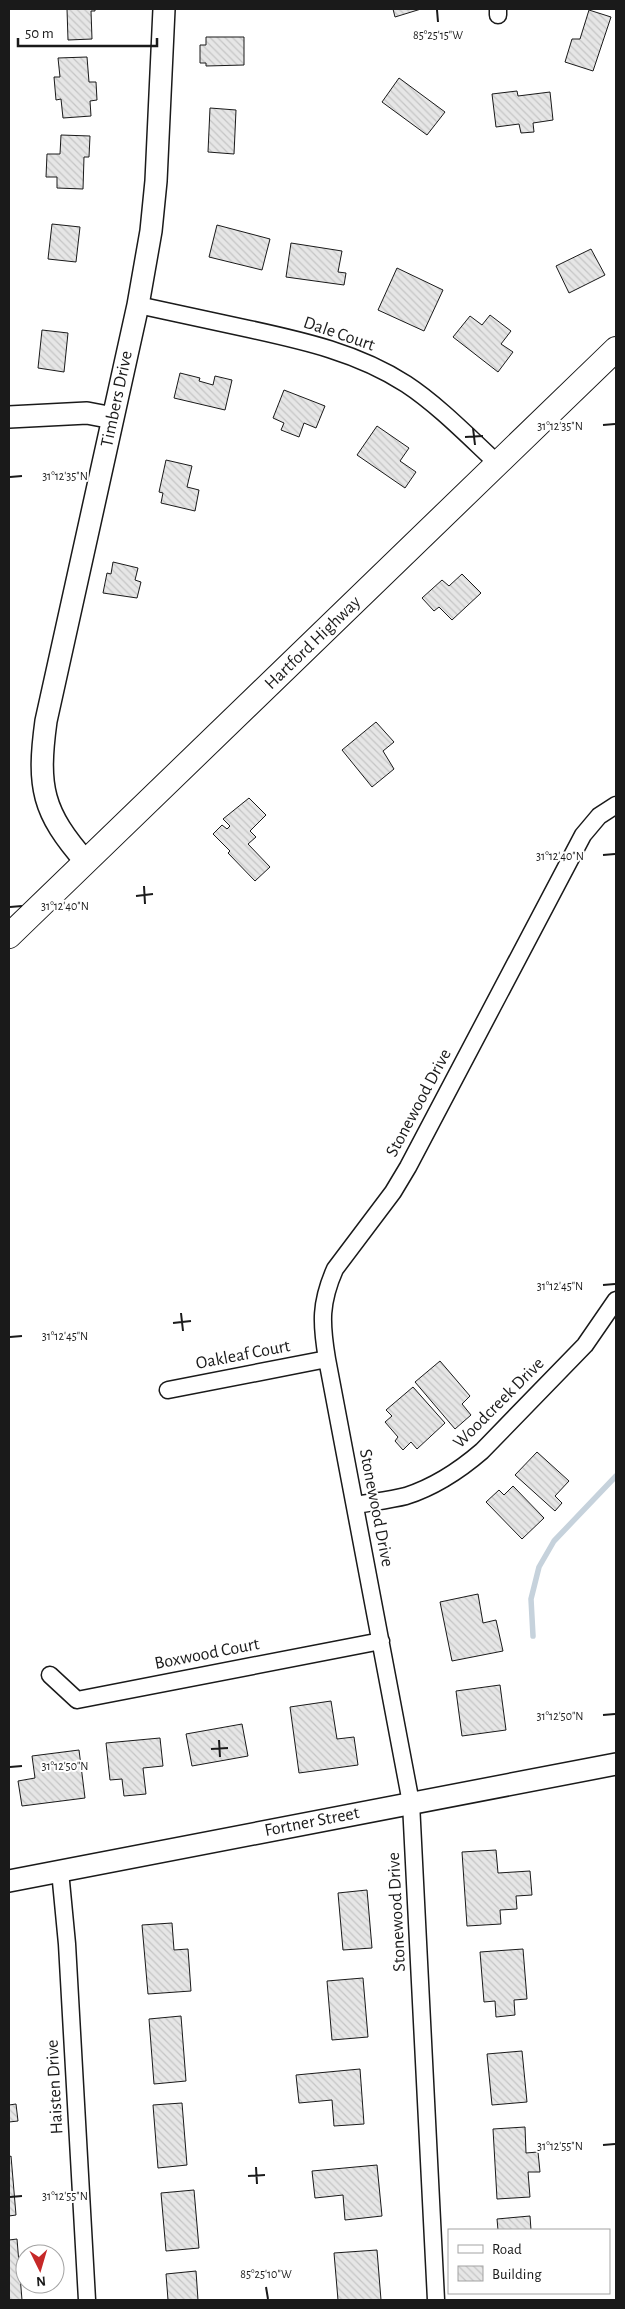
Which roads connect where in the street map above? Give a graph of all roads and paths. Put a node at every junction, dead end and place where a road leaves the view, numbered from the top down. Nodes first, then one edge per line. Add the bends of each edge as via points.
1 (164, 9) edge
2 (138, 305) junction
3 (616, 349) edge
4 (9, 417) edge
5 (113, 418) junction
6 (498, 463) junction
7 (616, 805) edge
8 (86, 862) junction
9 (9, 936) edge
10 (616, 1300) edge
11 (327, 1359) junction
12 (168, 1390) dead end
13 (356, 1505) junction
14 (381, 1641) junction
15 (50, 1675) dead end
16 (616, 1764) edge
17 (411, 1803) junction
18 (60, 1871) junction
19 (9, 1881) edge
20 (87, 2300) edge
21 (436, 2300) edge

1 - 2 street, Timbers Drive via 156,181
2 - 5 street, Timbers Drive
2 - 6 street, Dale Court via 340,351 406,384
3 - 6 main road, Hartford Highway
4 - 5 street via 87,413
5 - 8 street, Timbers Drive via 41,756 41,781 46,802 56,823
6 - 8 main road, Hartford Highway
7 - 11 street, Stonewood Drive via 599,816 583,835 408,1167 335,1269 322,1314 321,1329
8 - 9 main road, Hartford Highway
10 - 13 street, Woodcreek Drive via 585,1345 464,1467 406,1496
11 - 12 street, Oakleaf Court
11 - 13 street, Stonewood Drive
13 - 14 street, Stonewood Drive
14 - 15 street, Boxwood Court via 77,1700
14 - 17 street, Stonewood Drive
16 - 17 street, Fortner Street
17 - 18 street, Fortner Street
17 - 21 street, Stonewood Drive
18 - 19 street, Fortner Street
18 - 20 street, Haisten Drive

